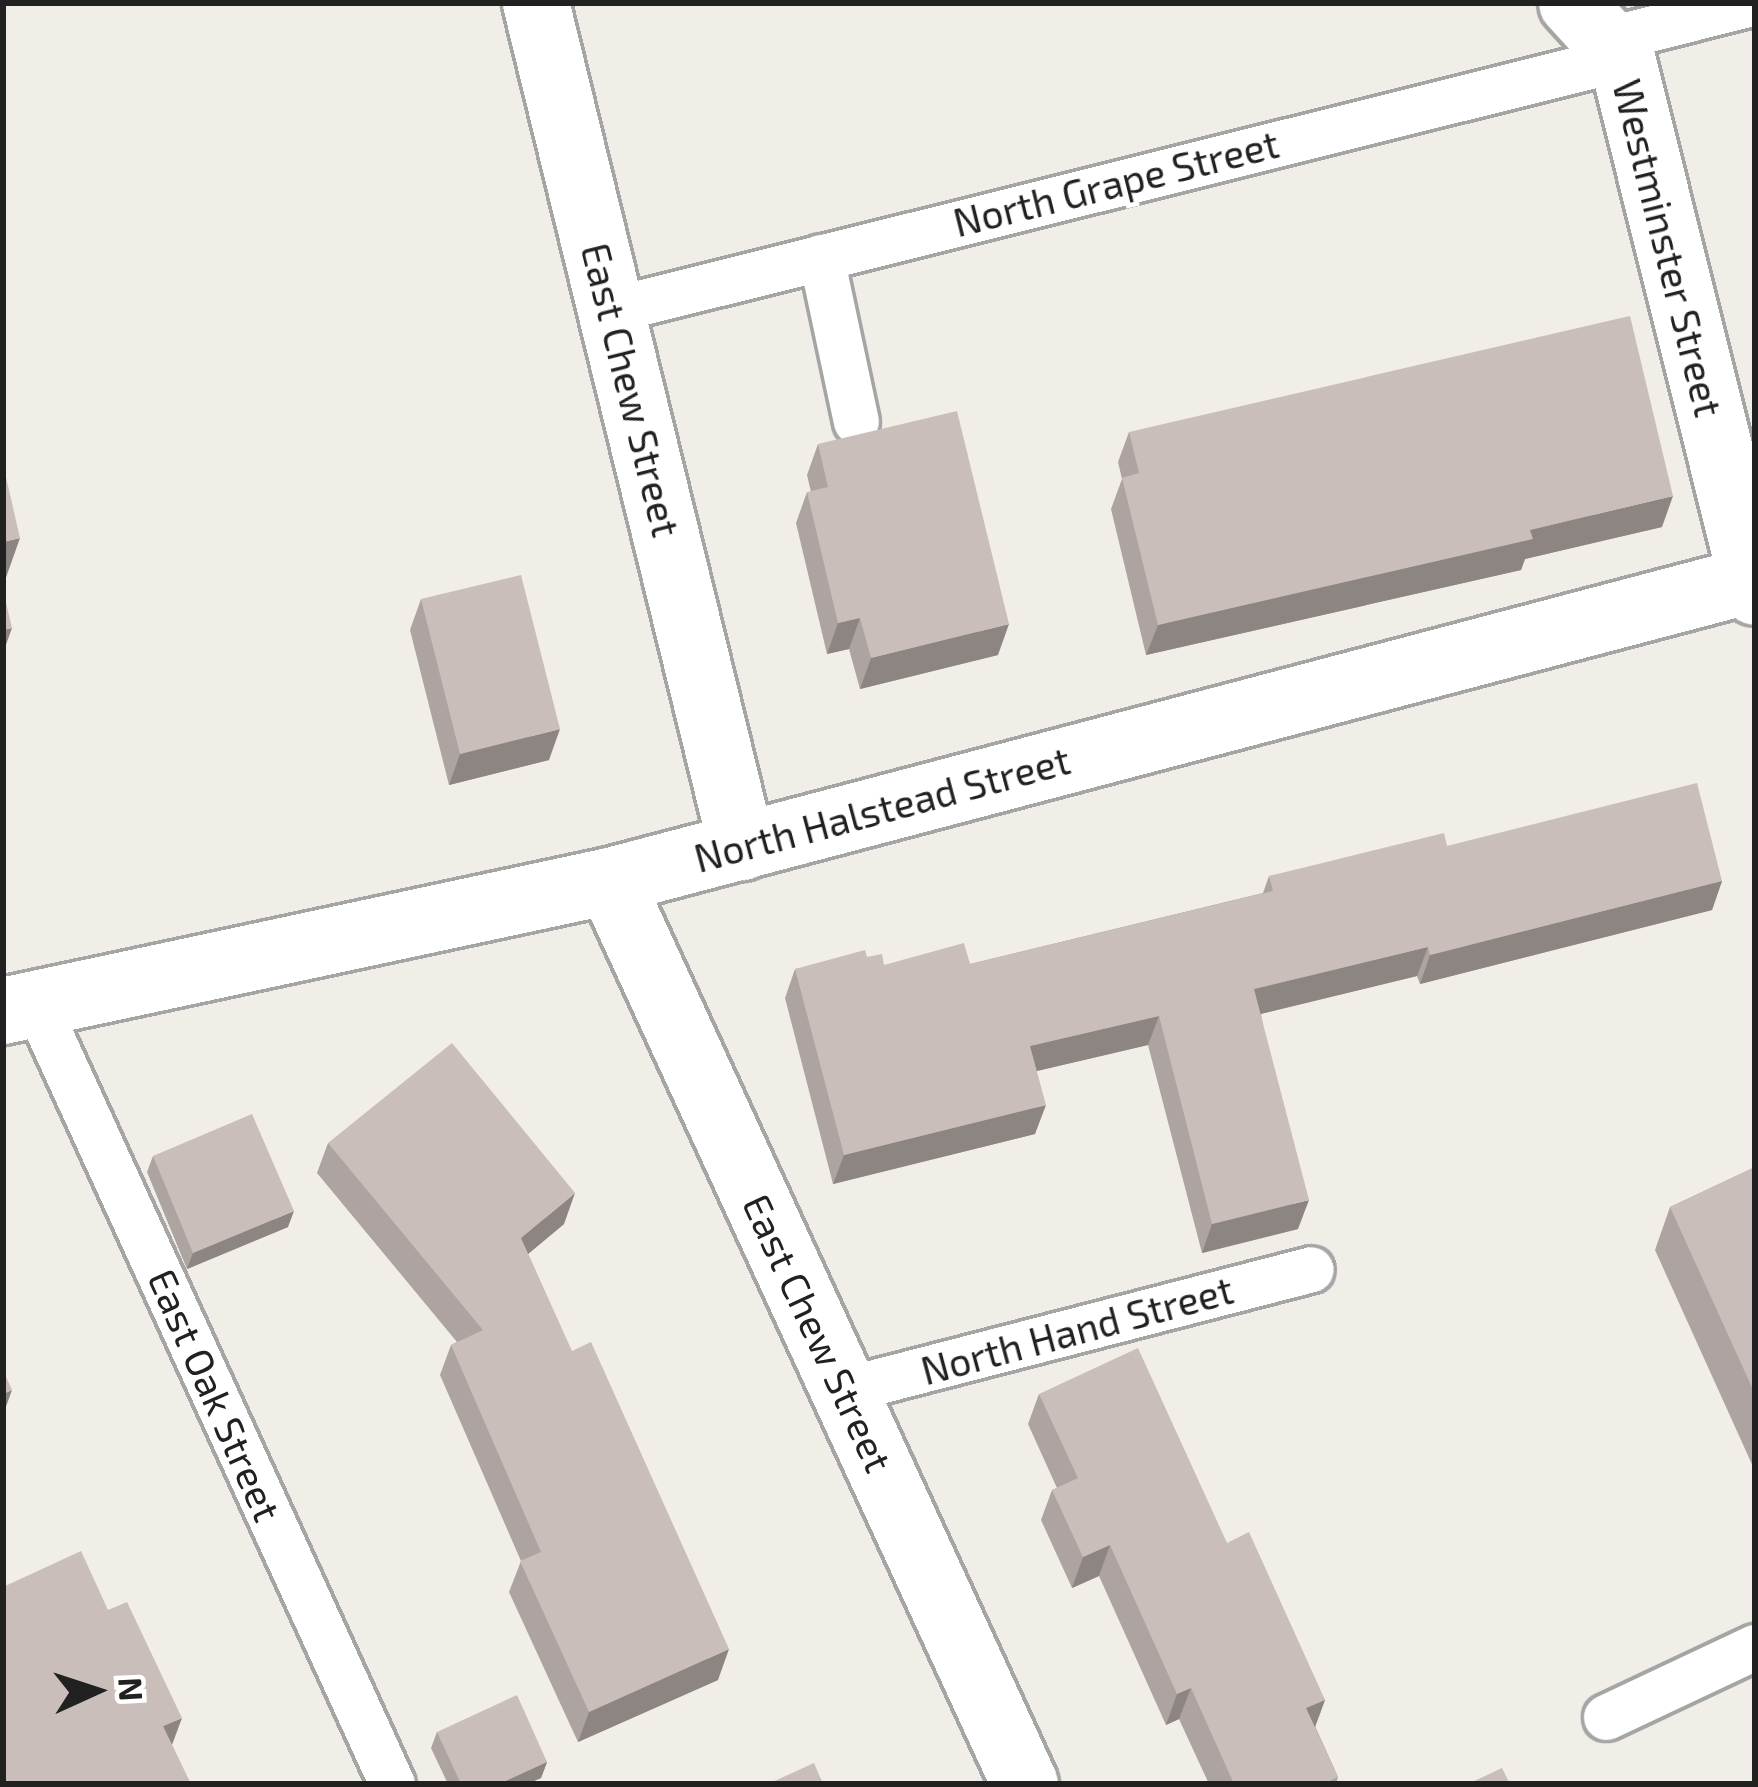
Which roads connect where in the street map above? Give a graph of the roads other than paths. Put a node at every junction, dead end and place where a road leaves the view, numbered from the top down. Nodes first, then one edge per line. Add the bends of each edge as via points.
1 (536, 3) edge
2 (1751, 3) edge
3 (1600, 34) edge
4 (821, 257) junction
5 (611, 310) junction
6 (856, 421) dead end
7 (1754, 584) edge
8 (742, 847) junction
9 (610, 881) junction
10 (20, 1008) edge
11 (1311, 1269) dead end
12 (844, 1390) junction
13 (1755, 1647) edge
14 (1606, 1717) dead end
15 (392, 1784) edge
16 (1025, 1784) edge

1 - 5 street, East Chew Street
2 - 3 lane, North Grape Street
3 - 4 lane, North Grape Street
3 - 7 street, Westminster Street
4 - 5 lane, North Grape Street
4 - 6 lane
5 - 8 street, East Chew Street
7 - 8 street, North Halstead Street
8 - 9 street, North Halstead Street
9 - 10 street, North Halstead Street
9 - 12 street, East Chew Street
10 - 15 lane, East Oak Street
11 - 12 lane, North Hand Street
12 - 16 street, East Chew Street
13 - 14 lane

